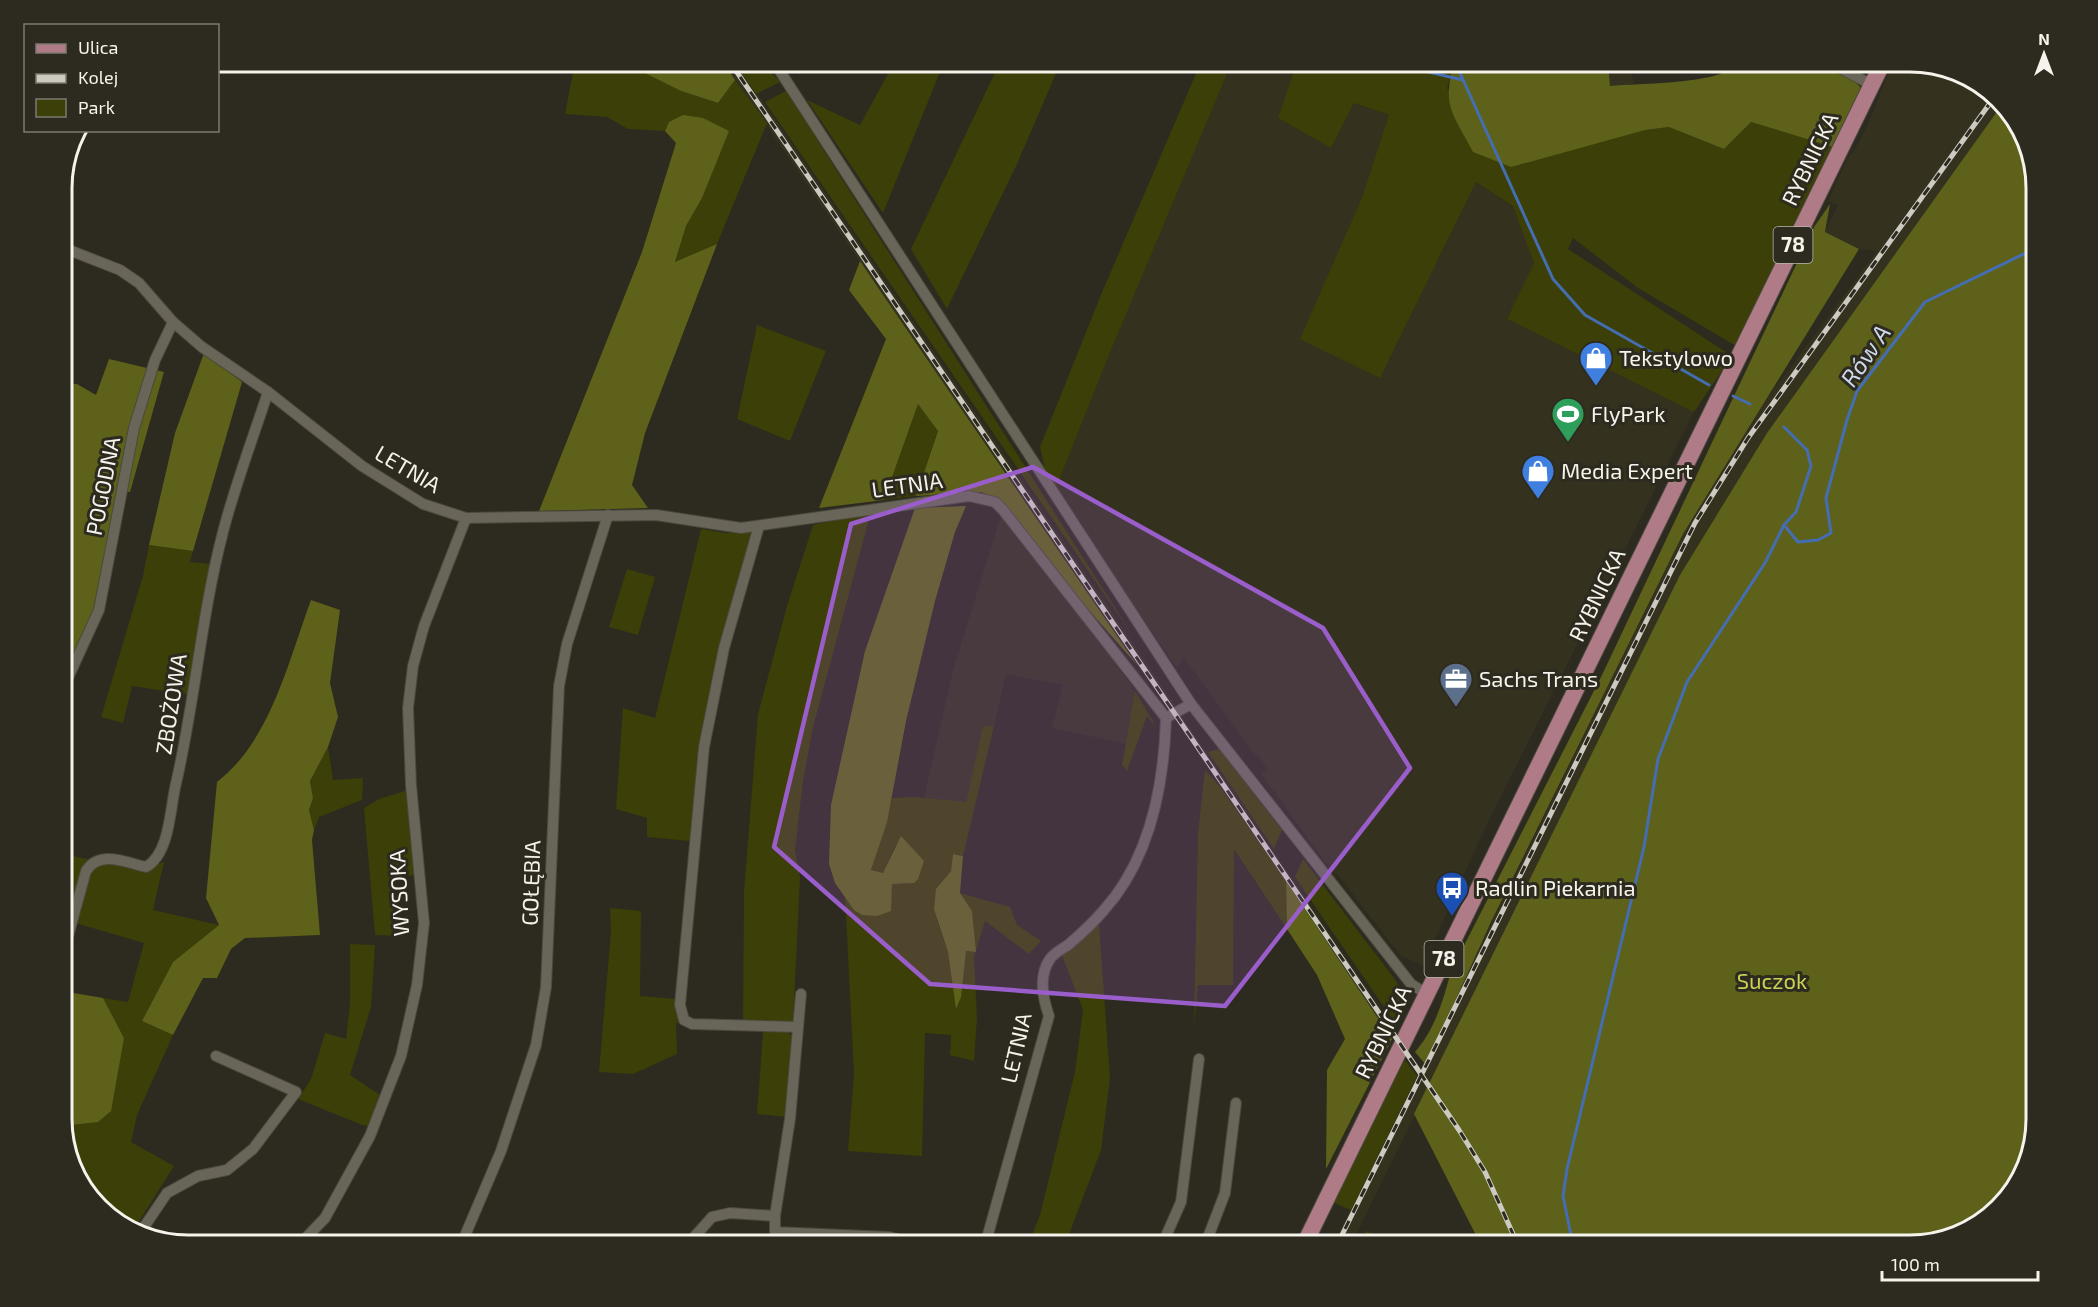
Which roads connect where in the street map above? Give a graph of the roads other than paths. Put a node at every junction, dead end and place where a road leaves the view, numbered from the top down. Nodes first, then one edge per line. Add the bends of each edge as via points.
1 (780, 72) edge
2 (1848, 72) edge
3 (1878, 72) edge
4 (1872, 85) junction
5 (72, 251) edge
6 (173, 322) junction
7 (268, 392) junction
8 (608, 515) junction
9 (466, 518) junction
10 (759, 526) junction
11 (72, 669) edge
12 (1191, 704) junction
13 (1166, 718) junction
14 (72, 922) edge
15 (801, 994) dead end
16 (1427, 994) junction
17 (797, 1027) junction
18 (216, 1056) dead end
19 (1199, 1059) dead end
20 (1236, 1103) dead end
21 (775, 1216) junction
22 (145, 1226) edge
23 (309, 1235) edge
24 (465, 1235) edge
25 (696, 1235) edge
26 (834, 1235) edge
27 (988, 1235) edge
28 (1166, 1235) edge
29 (1209, 1235) edge
30 (1309, 1235) edge

1 - 12 street
2 - 4 street
3 - 4 main road, RYBNICKA / 78
4 - 16 main road, RYBNICKA / 78
5 - 6 street, LETNIA via 120,270 139,283
6 - 7 street, LETNIA
6 - 11 street, POGODNA via 155,360 134,428 99,610
7 - 9 street, LETNIA via 371,471 423,504
7 - 14 street, ZBOŻOWA via 223,531 202,635 187,741 165,838 155,862 146,867 104,858 91,862
8 - 9 street, LETNIA
8 - 10 street, LETNIA via 656,515 741,528
8 - 24 street, GOŁĘBIA via 567,644 559,686 546,987 536,1045 501,1151
9 - 23 street, WYSOKA via 424,626 413,666 408,708 424,923 417,985 401,1056 370,1136 325,1218
10 - 13 street, LETNIA via 969,496 995,502
10 - 17 street via 724,648 704,747 680,1005 684,1020 692,1024
12 - 13 street
12 - 16 street via 1411,984
13 - 27 street, LETNIA via 1148,835 1136,862 1105,909 1049,959 1042,983 1048,1016
15 - 17 street
16 - 30 main road, RYBNICKA / 78
17 - 21 street via 790,1119
18 - 22 street via 296,1092 253,1149 227,1170 198,1176 167,1193
19 - 28 street via 1181,1202
20 - 29 street via 1225,1193
21 - 25 street via 730,1213 712,1217
21 - 26 street via 775,1232

